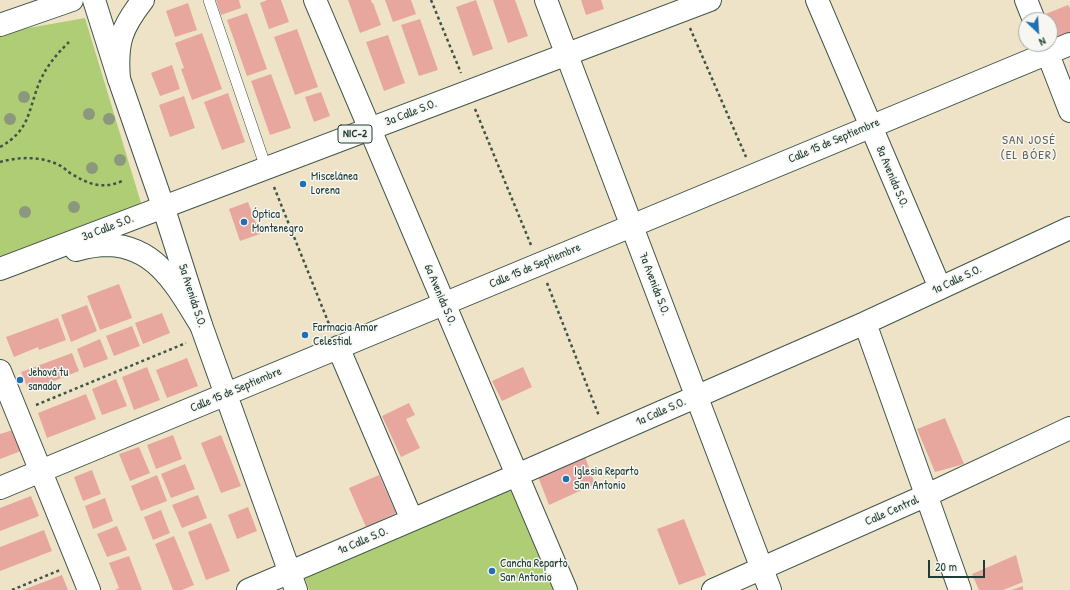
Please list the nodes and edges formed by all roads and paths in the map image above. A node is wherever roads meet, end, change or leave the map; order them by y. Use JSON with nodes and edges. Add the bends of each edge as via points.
{"nodes":[{"id":1,"x":72,"y":0,"type":"edge"},
{"id":2,"x":94,"y":0,"type":"edge"},
{"id":3,"x":143,"y":0,"type":"edge"},
{"id":4,"x":209,"y":0,"type":"edge"},
{"id":5,"x":315,"y":0,"type":"edge"},
{"id":6,"x":431,"y":0,"type":"edge"},
{"id":7,"x":546,"y":0,"type":"edge"},
{"id":8,"x":710,"y":0,"type":"edge"},
{"id":9,"x":817,"y":0,"type":"edge"},
{"id":10,"x":1026,"y":0,"type":"edge"},
{"id":11,"x":682,"y":10,"type":"junction"},
{"id":12,"x":1031,"y":12,"type":"edge"},
{"id":13,"x":0,"y":26,"type":"edge"},
{"id":14,"x":69,"y":42,"type":"dead end"},
{"id":15,"x":1070,"y":44,"type":"edge"},
{"id":16,"x":1058,"y":46,"type":"edge"},
{"id":17,"x":1037,"y":52,"type":"edge"},
{"id":18,"x":1048,"y":52,"type":"edge"},
{"id":19,"x":567,"y":55,"type":"junction"},
{"id":20,"x":119,"y":79,"type":"junction"},
{"id":21,"x":468,"y":92,"type":"junction"},
{"id":22,"x":1070,"y":111,"type":"edge"},
{"id":23,"x":871,"y":126,"type":"junction"},
{"id":24,"x":370,"y":129,"type":"junction"},
{"id":25,"x":0,"y":147,"type":"edge"},
{"id":26,"x":0,"y":162,"type":"edge"},
{"id":27,"x":266,"y":168,"type":"junction"},
{"id":28,"x":754,"y":175,"type":"junction"},
{"id":29,"x":122,"y":182,"type":"dead end"},
{"id":30,"x":163,"y":206,"type":"junction"},
{"id":31,"x":632,"y":226,"type":"junction"},
{"id":32,"x":1070,"y":228,"type":"edge"},
{"id":33,"x":0,"y":270,"type":"edge"},
{"id":34,"x":940,"y":288,"type":"junction"},
{"id":35,"x":444,"y":303,"type":"junction"},
{"id":36,"x":865,"y":322,"type":"junction"},
{"id":37,"x":203,"y":330,"type":"junction"},
{"id":38,"x":338,"y":347,"type":"junction"},
{"id":39,"x":0,"y":371,"type":"edge"},
{"id":40,"x":226,"y":394,"type":"junction"},
{"id":41,"x":696,"y":396,"type":"junction"},
{"id":42,"x":16,"y":413,"type":"junction"},
{"id":43,"x":1070,"y":428,"type":"edge"},
{"id":44,"x":40,"y":471,"type":"junction"},
{"id":45,"x":517,"y":475,"type":"junction"},
{"id":46,"x":0,"y":488,"type":"edge"},
{"id":47,"x":927,"y":496,"type":"junction"},
{"id":48,"x":412,"y":520,"type":"junction"},
{"id":49,"x":77,"y":563,"type":"junction"},
{"id":50,"x":762,"y":569,"type":"junction"},
{"id":51,"x":293,"y":581,"type":"edge"},
{"id":52,"x":12,"y":590,"type":"edge"},
{"id":53,"x":89,"y":590,"type":"edge"},
{"id":54,"x":248,"y":590,"type":"edge"},
{"id":55,"x":566,"y":590,"type":"edge"},
{"id":56,"x":713,"y":590,"type":"edge"},
{"id":57,"x":770,"y":590,"type":"edge"},
{"id":58,"x":960,"y":590,"type":"edge"}],
"edges":[{"from":1,"to":13,"type":"main road"},
{"from":2,"to":20,"type":"main road","name":"5a Avenida S.O."},
{"from":3,"to":20,"type":"main road","via":[[129,19],[121,38],[118,48]]},
{"from":4,"to":27,"type":"lane"},
{"from":5,"to":24,"type":"main road","name":"6a Avenida S.O."},
{"from":6,"to":21,"type":"path"},
{"from":7,"to":19,"type":"main road","name":"7a Avenida S.O."},
{"from":8,"to":11,"type":"main road","name":"3a Calle S.O.","number":"NIC-2"},
{"from":9,"to":23,"type":"main road","name":"8a Avenida S.O."},
{"from":10,"to":12,"type":"main road"},
{"from":11,"to":19,"type":"main road","name":"3a Calle S.O.","number":"NIC-2"},
{"from":11,"to":28,"type":"path"},
{"from":14,"to":25,"type":"path","via":[[53,58],[40,81],[22,129]]},
{"from":15,"to":16,"type":"main road","name":"Calle 15 de Septiembre"},
{"from":17,"to":23,"type":"main road","name":"Calle 15 de Septiembre"},
{"from":18,"to":22,"type":"main road"},
{"from":19,"to":21,"type":"main road","name":"3a Calle S.O.","number":"NIC-2"},
{"from":19,"to":31,"type":"main road","name":"7a Avenida S.O."},
{"from":20,"to":30,"type":"main road","name":"5a Avenida S.O."},
{"from":21,"to":24,"type":"main road","name":"3a Calle S.O.","number":"NIC-2"},
{"from":23,"to":28,"type":"main road","name":"Calle 15 de Septiembre"},
{"from":23,"to":34,"type":"main road","name":"8a Avenida S.O."},
{"from":24,"to":27,"type":"main road","name":"3a Calle S.O.","number":"NIC-2"},
{"from":24,"to":35,"type":"main road","name":"6a Avenida S.O."},
{"from":26,"to":29,"type":"path","via":[[10,159],[42,159],[58,164],[86,182],[98,186]]},
{"from":27,"to":30,"type":"main road","name":"3a Calle S.O.","number":"NIC-2"},
{"from":27,"to":38,"type":"path"},
{"from":28,"to":31,"type":"main road","name":"Calle 15 de Septiembre"},
{"from":30,"to":33,"type":"main road","name":"3a Calle S.O.","number":"NIC-2"},
{"from":30,"to":37,"type":"main road","name":"5a Avenida S.O."},
{"from":31,"to":35,"type":"main road","name":"Calle 15 de Septiembre"},
{"from":31,"to":41,"type":"main road","name":"7a Avenida S.O."},
{"from":32,"to":34,"type":"main road","name":"1a Calle S.O."},
{"from":33,"to":37,"type":"main road","via":[[33,266],[90,247],[103,245],[130,248],[146,255],[165,273]]},
{"from":34,"to":36,"type":"main road","name":"1a Calle S.O."},
{"from":35,"to":38,"type":"main road","name":"Calle 15 de Septiembre"},
{"from":35,"to":45,"type":"main road","name":"6a Avenida S.O."},
{"from":36,"to":41,"type":"main road","name":"1a Calle S.O."},
{"from":36,"to":47,"type":"main road"},
{"from":37,"to":40,"type":"main road","name":"5a Avenida S.O."},
{"from":37,"to":42,"type":"path"},
{"from":38,"to":40,"type":"main road","name":"Calle 15 de Septiembre"},
{"from":38,"to":48,"type":"main road"},
{"from":39,"to":42,"type":"main road"},
{"from":40,"to":44,"type":"main road","name":"Calle 15 de Septiembre"},
{"from":40,"to":51,"type":"main road","name":"5a Avenida S.O."},
{"from":41,"to":45,"type":"main road","name":"1a Calle S.O."},
{"from":41,"to":50,"type":"main road","name":"7a Avenida S.O."},
{"from":42,"to":44,"type":"main road"},
{"from":43,"to":47,"type":"main road","name":"Calle Central"},
{"from":44,"to":46,"type":"main road","name":"Calle 15 de Septiembre"},
{"from":44,"to":49,"type":"main road"},
{"from":45,"to":48,"type":"main road","name":"1a Calle S.O."},
{"from":45,"to":55,"type":"main road","name":"6a Avenida S.O."},
{"from":47,"to":50,"type":"main road","name":"Calle Central"},
{"from":47,"to":58,"type":"main road"},
{"from":48,"to":51,"type":"main road","name":"1a Calle S.O."},
{"from":49,"to":52,"type":"path"},
{"from":49,"to":53,"type":"main road"},
{"from":50,"to":56,"type":"main road","name":"Calle Central"},
{"from":50,"to":57,"type":"main road","name":"7a Avenida S.O."},
{"from":51,"to":54,"type":"main road","name":"1a Calle S.O."}]}
